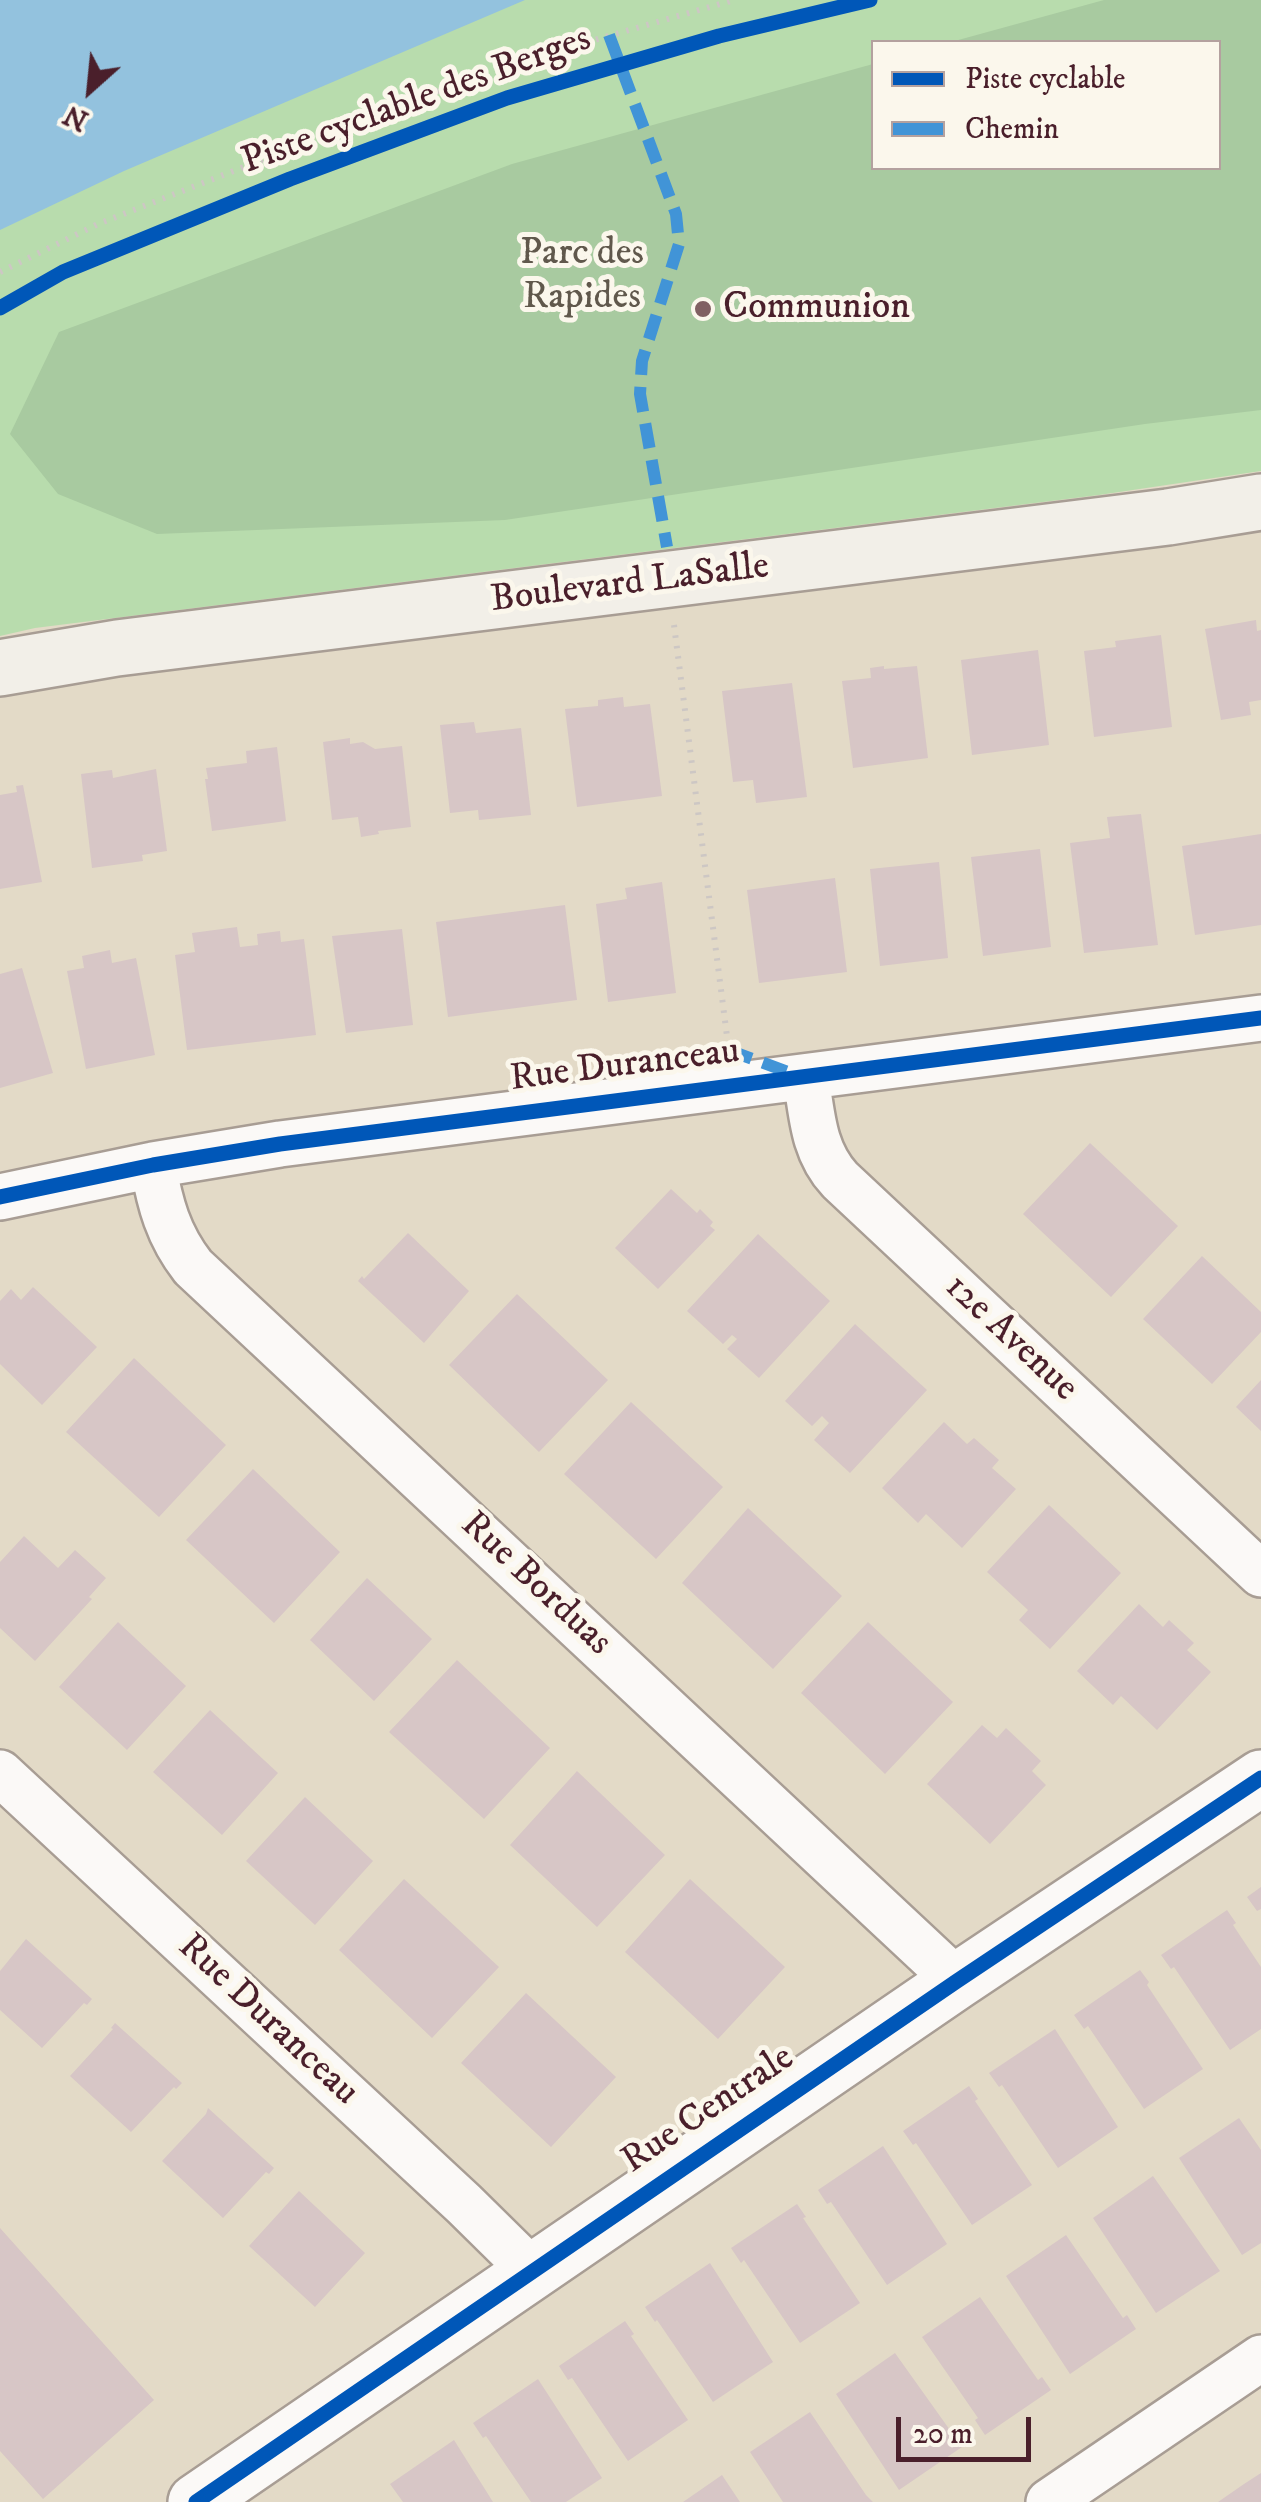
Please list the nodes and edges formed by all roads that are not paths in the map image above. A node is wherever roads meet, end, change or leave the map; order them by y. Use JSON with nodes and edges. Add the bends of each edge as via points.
{"nodes":[{"id":1,"x":1261,"y":502,"type":"edge"},
{"id":2,"x":0,"y":668,"type":"edge"},
{"id":3,"x":1261,"y":1018,"type":"edge"},
{"id":4,"x":806,"y":1078,"type":"junction"},
{"id":5,"x":153,"y":1165,"type":"junction"},
{"id":6,"x":0,"y":1197,"type":"edge"},
{"id":7,"x":1261,"y":1574,"type":"edge"},
{"id":8,"x":0,"y":1773,"type":"edge"},
{"id":9,"x":1261,"y":1778,"type":"edge"},
{"id":10,"x":957,"y":1981,"type":"junction"},
{"id":11,"x":532,"y":2271,"type":"junction"},
{"id":12,"x":1261,"y":2358,"type":"edge"},
{"id":13,"x":196,"y":2502,"type":"edge"},
{"id":14,"x":1049,"y":2502,"type":"edge"}],
"edges":[{"from":1,"to":2,"type":"main road","name":"Boulevard LaSalle"},
{"from":3,"to":4,"type":"street","name":"Rue Duranceau"},
{"from":4,"to":5,"type":"street","name":"Rue Duranceau"},
{"from":4,"to":7,"type":"street","name":"12e Avenue","via":[[828,1168]]},
{"from":5,"to":6,"type":"street","name":"Rue Duranceau"},
{"from":5,"to":10,"type":"street","name":"Rue Borduas","via":[[167,1225],[193,1267]]},
{"from":8,"to":11,"type":"street","name":"Rue Duranceau"},
{"from":9,"to":10,"type":"street","name":"Rue Centrale"},
{"from":10,"to":11,"type":"street","name":"Rue Centrale"},
{"from":11,"to":13,"type":"street","name":"Rue Centrale"},
{"from":12,"to":14,"type":"street"}]}
